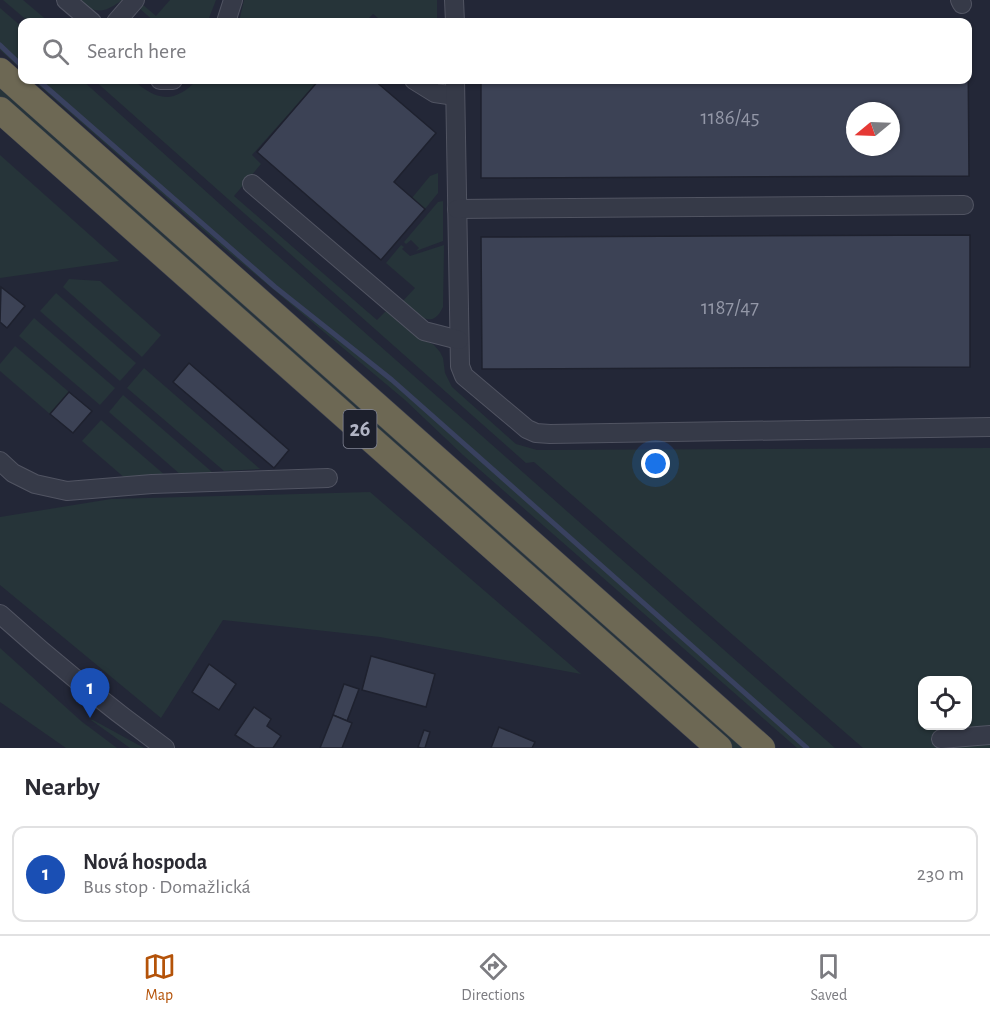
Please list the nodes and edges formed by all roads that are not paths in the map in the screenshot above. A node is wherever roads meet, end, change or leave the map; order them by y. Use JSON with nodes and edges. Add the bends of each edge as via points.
{"nodes":[{"id":1,"x":66,"y":0,"type":"edge"},
{"id":2,"x":135,"y":0,"type":"edge"},
{"id":3,"x":233,"y":0,"type":"edge"},
{"id":4,"x":454,"y":0,"type":"edge"},
{"id":5,"x":87,"y":18,"type":"edge"},
{"id":6,"x":119,"y":18,"type":"edge"},
{"id":7,"x":227,"y":18,"type":"edge"},
{"id":8,"x":455,"y":18,"type":"edge"},
{"id":9,"x":0,"y":71,"type":"edge"},
{"id":10,"x":420,"y":84,"type":"edge"},
{"id":11,"x":455,"y":88,"type":"edge"},
{"id":12,"x":0,"y":110,"type":"edge"},
{"id":13,"x":252,"y":184,"type":"dead end"},
{"id":14,"x":964,"y":205,"type":"dead end"},
{"id":15,"x":457,"y":209,"type":"junction"},
{"id":16,"x":459,"y":340,"type":"junction"},
{"id":17,"x":990,"y":427,"type":"edge"},
{"id":18,"x":0,"y":461,"type":"edge"},
{"id":19,"x":328,"y":478,"type":"dead end"},
{"id":20,"x":0,"y":614,"type":"edge"},
{"id":21,"x":990,"y":735,"type":"edge"},
{"id":22,"x":941,"y":739,"type":"dead end"},
{"id":23,"x":165,"y":748,"type":"edge"},
{"id":24,"x":719,"y":748,"type":"edge"},
{"id":25,"x":762,"y":748,"type":"edge"}],
"edges":[{"from":1,"to":5,"type":"street"},
{"from":2,"to":6,"type":"street"},
{"from":3,"to":7,"type":"street"},
{"from":4,"to":8,"type":"street"},
{"from":9,"to":25,"type":"highway","number":"26"},
{"from":10,"to":11,"type":"street","via":[[435,93]]},
{"from":11,"to":15,"type":"street"},
{"from":12,"to":24,"type":"highway","number":"26"},
{"from":13,"to":16,"type":"street","via":[[424,331]]},
{"from":14,"to":15,"type":"street"},
{"from":15,"to":16,"type":"street"},
{"from":16,"to":17,"type":"street","via":[[464,376],[536,433]]},
{"from":18,"to":19,"type":"street","via":[[35,484],[67,491]]},
{"from":20,"to":23,"type":"street","via":[[53,662]]},
{"from":21,"to":22,"type":"street"}]}
